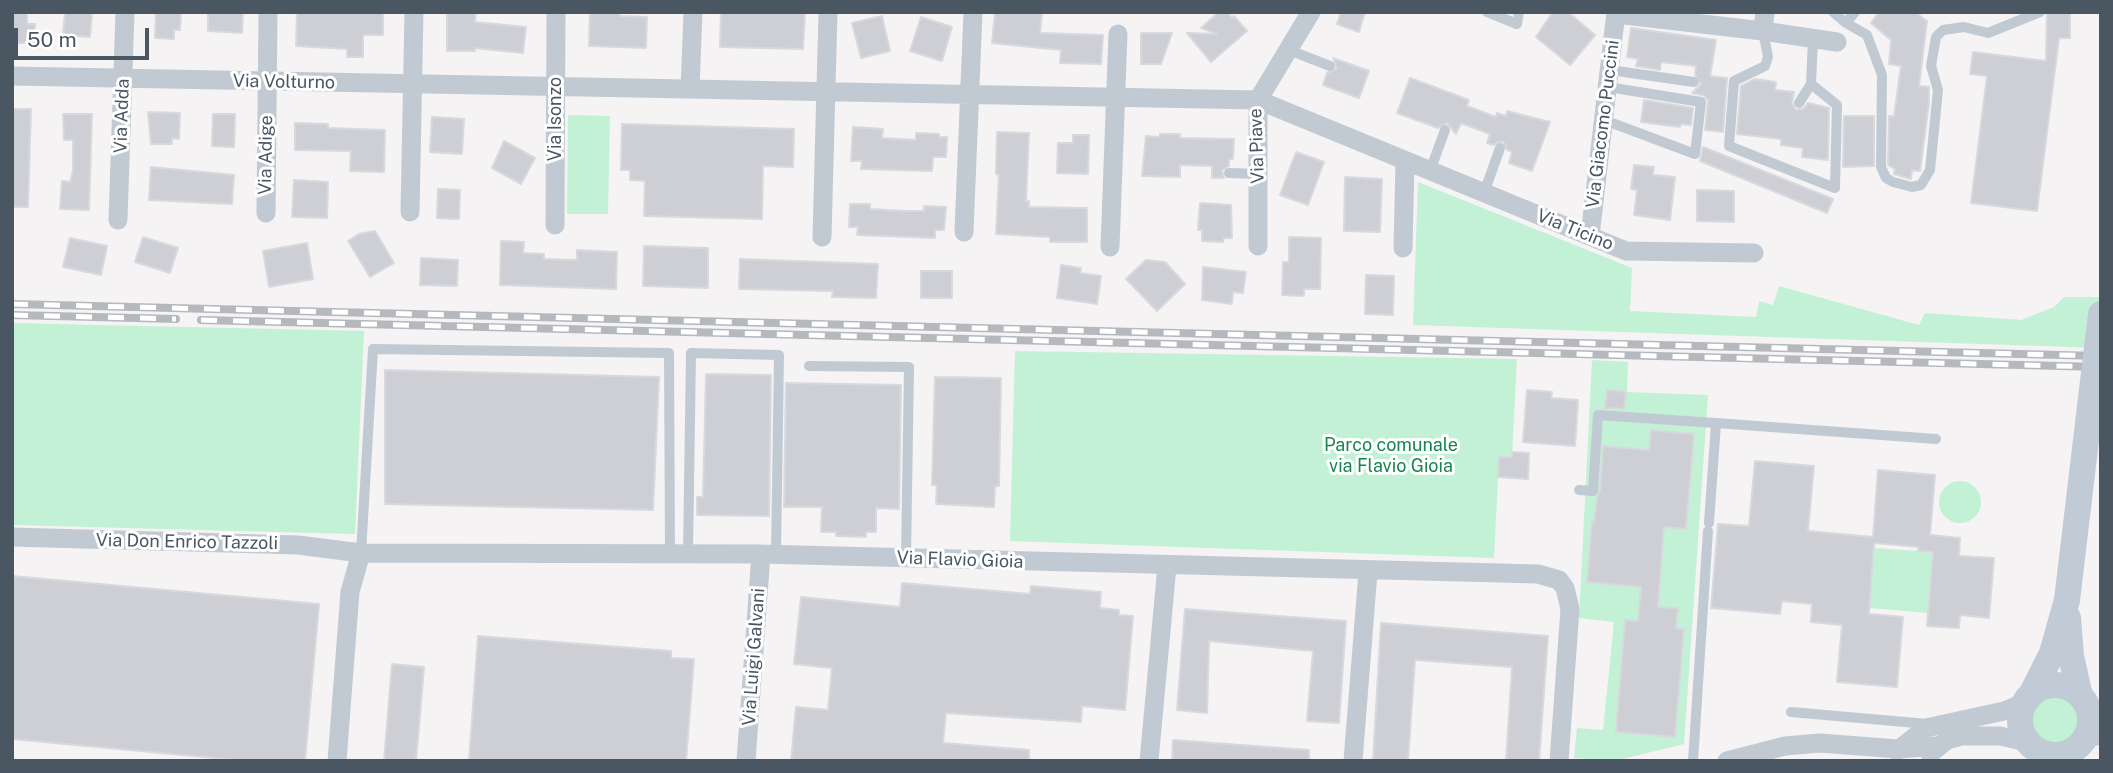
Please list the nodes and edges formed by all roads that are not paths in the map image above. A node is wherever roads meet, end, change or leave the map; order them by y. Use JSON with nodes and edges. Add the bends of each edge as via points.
{"nodes":[{"id":1,"x":125,"y":12,"type":"edge"},
{"id":2,"x":268,"y":12,"type":"edge"},
{"id":3,"x":414,"y":12,"type":"edge"},
{"id":4,"x":556,"y":12,"type":"edge"},
{"id":5,"x":693,"y":12,"type":"edge"},
{"id":6,"x":828,"y":12,"type":"edge"},
{"id":7,"x":974,"y":12,"type":"edge"},
{"id":8,"x":1311,"y":12,"type":"edge"},
{"id":9,"x":1487,"y":12,"type":"edge"},
{"id":10,"x":1519,"y":12,"type":"edge"},
{"id":11,"x":1833,"y":12,"type":"edge"},
{"id":12,"x":1854,"y":12,"type":"edge"},
{"id":13,"x":2040,"y":12,"type":"edge"},
{"id":14,"x":1616,"y":13,"type":"edge"},
{"id":15,"x":1764,"y":22,"type":"edge"},
{"id":16,"x":1846,"y":23,"type":"junction"},
{"id":17,"x":1118,"y":34,"type":"dead end"},
{"id":18,"x":1813,"y":39,"type":"junction"},
{"id":19,"x":1837,"y":42,"type":"dead end"},
{"id":20,"x":1289,"y":50,"type":"junction"},
{"id":21,"x":1329,"y":66,"type":"dead end"},
{"id":22,"x":12,"y":76,"type":"edge"},
{"id":23,"x":123,"y":78,"type":"junction"},
{"id":24,"x":1609,"y":79,"type":"junction"},
{"id":25,"x":267,"y":81,"type":"junction"},
{"id":26,"x":1694,"y":82,"type":"dead end"},
{"id":27,"x":412,"y":84,"type":"junction"},
{"id":28,"x":1811,"y":84,"type":"junction"},
{"id":29,"x":555,"y":87,"type":"junction"},
{"id":30,"x":690,"y":89,"type":"junction"},
{"id":31,"x":826,"y":92,"type":"junction"},
{"id":32,"x":969,"y":95,"type":"junction"},
{"id":33,"x":1117,"y":97,"type":"junction"},
{"id":34,"x":1258,"y":100,"type":"junction"},
{"id":35,"x":1799,"y":103,"type":"dead end"},
{"id":36,"x":1604,"y":120,"type":"junction"},
{"id":37,"x":1445,"y":130,"type":"dead end"},
{"id":38,"x":1500,"y":148,"type":"dead end"},
{"id":39,"x":1405,"y":162,"type":"junction"},
{"id":40,"x":1430,"y":171,"type":"junction"},
{"id":41,"x":1229,"y":173,"type":"dead end"},
{"id":42,"x":1259,"y":174,"type":"junction"},
{"id":43,"x":1484,"y":193,"type":"junction"},
{"id":44,"x":410,"y":212,"type":"dead end"},
{"id":45,"x":265,"y":214,"type":"dead end"},
{"id":46,"x":118,"y":220,"type":"dead end"},
{"id":47,"x":555,"y":225,"type":"dead end"},
{"id":48,"x":964,"y":232,"type":"dead end"},
{"id":49,"x":1590,"y":236,"type":"junction"},
{"id":50,"x":822,"y":237,"type":"dead end"},
{"id":51,"x":1258,"y":246,"type":"dead end"},
{"id":52,"x":1110,"y":247,"type":"dead end"},
{"id":53,"x":1403,"y":248,"type":"dead end"},
{"id":54,"x":1754,"y":253,"type":"dead end"},
{"id":55,"x":2101,"y":314,"type":"edge"},
{"id":56,"x":809,"y":366,"type":"dead end"},
{"id":57,"x":1716,"y":423,"type":"junction"},
{"id":58,"x":1936,"y":439,"type":"dead end"},
{"id":59,"x":1578,"y":489,"type":"dead end"},
{"id":60,"x":12,"y":537,"type":"edge"},
{"id":61,"x":361,"y":553,"type":"junction"},
{"id":62,"x":679,"y":553,"type":"junction"},
{"id":63,"x":769,"y":554,"type":"junction"},
{"id":64,"x":906,"y":558,"type":"junction"},
{"id":65,"x":1167,"y":566,"type":"junction"},
{"id":66,"x":1368,"y":572,"type":"junction"},
{"id":67,"x":2067,"y":600,"type":"junction"},
{"id":68,"x":2027,"y":699,"type":"junction"},
{"id":69,"x":2089,"y":704,"type":"edge"},
{"id":70,"x":1791,"y":712,"type":"dead end"},
{"id":71,"x":1936,"y":725,"type":"junction"},
{"id":72,"x":1868,"y":744,"type":"junction"},
{"id":73,"x":2082,"y":746,"type":"edge"},
{"id":74,"x":2031,"y":749,"type":"edge"},
{"id":75,"x":1931,"y":753,"type":"edge"},
{"id":76,"x":1896,"y":755,"type":"edge"},
{"id":77,"x":1559,"y":760,"type":"edge"},
{"id":78,"x":337,"y":761,"type":"edge"},
{"id":79,"x":746,"y":761,"type":"edge"},
{"id":80,"x":1149,"y":761,"type":"edge"},
{"id":81,"x":1353,"y":761,"type":"edge"},
{"id":82,"x":1693,"y":761,"type":"edge"},
{"id":83,"x":1727,"y":761,"type":"edge"},
{"id":84,"x":1882,"y":761,"type":"edge"}],
"edges":[{"from":1,"to":23,"type":"street","name":"Via Adda"},
{"from":2,"to":25,"type":"street","name":"Via Adige"},
{"from":3,"to":27,"type":"street"},
{"from":4,"to":29,"type":"street","name":"Via Isonzo"},
{"from":5,"to":30,"type":"street"},
{"from":6,"to":31,"type":"street"},
{"from":7,"to":32,"type":"street"},
{"from":8,"to":20,"type":"street"},
{"from":9,"to":10,"type":"lane","via":[[1517,23]]},
{"from":11,"to":16,"type":"lane"},
{"from":12,"to":16,"type":"lane"},
{"from":13,"to":16,"type":"lane","via":[[1988,33],[1964,27],[1943,30],[1936,37],[1931,66],[1938,90],[1930,170],[1921,185],[1912,187],[1892,182],[1881,167],[1882,75],[1867,35]]},
{"from":14,"to":15,"type":"street"},
{"from":14,"to":24,"type":"street","name":"Via Giacomo Puccini"},
{"from":15,"to":18,"type":"street"},
{"from":15,"to":28,"type":"lane","via":[[1768,57],[1765,66],[1734,81],[1729,146],[1835,188],[1837,106]]},
{"from":17,"to":33,"type":"street"},
{"from":18,"to":19,"type":"street"},
{"from":18,"to":28,"type":"lane"},
{"from":20,"to":21,"type":"lane"},
{"from":20,"to":34,"type":"street"},
{"from":22,"to":23,"type":"street","name":"Via Volturno"},
{"from":23,"to":25,"type":"street","name":"Via Volturno"},
{"from":23,"to":46,"type":"street","name":"Via Adda"},
{"from":24,"to":26,"type":"lane"},
{"from":24,"to":36,"type":"street","name":"Via Giacomo Puccini"},
{"from":24,"to":36,"type":"lane","via":[[1701,102],[1695,153]]},
{"from":25,"to":27,"type":"street","name":"Via Volturno"},
{"from":25,"to":45,"type":"street","name":"Via Adige"},
{"from":27,"to":29,"type":"street","name":"Via Volturno"},
{"from":27,"to":44,"type":"street"},
{"from":28,"to":35,"type":"lane"},
{"from":29,"to":30,"type":"street","name":"Via Volturno"},
{"from":29,"to":47,"type":"street","name":"Via Isonzo"},
{"from":30,"to":31,"type":"street","name":"Via Piave"},
{"from":31,"to":32,"type":"street","name":"Via Piave"},
{"from":31,"to":50,"type":"street"},
{"from":32,"to":33,"type":"street","name":"Via Piave"},
{"from":32,"to":48,"type":"street"},
{"from":33,"to":34,"type":"street","name":"Via Piave"},
{"from":33,"to":52,"type":"street"},
{"from":34,"to":39,"type":"street","name":"Via Ticino"},
{"from":34,"to":42,"type":"street","name":"Via Piave"},
{"from":36,"to":49,"type":"street","name":"Via Giacomo Puccini"},
{"from":37,"to":40,"type":"lane"},
{"from":38,"to":43,"type":"lane"},
{"from":39,"to":40,"type":"street","name":"Via Ticino"},
{"from":39,"to":53,"type":"street"},
{"from":40,"to":43,"type":"street","name":"Via Ticino"},
{"from":41,"to":42,"type":"lane"},
{"from":42,"to":51,"type":"street","name":"Via Piave"},
{"from":43,"to":49,"type":"street","name":"Via Ticino"},
{"from":49,"to":54,"type":"street","name":"Via Ticino","via":[[1626,251]]},
{"from":55,"to":67,"type":"main road","bridge":true},
{"from":56,"to":64,"type":"lane","via":[[909,367]]},
{"from":57,"to":58,"type":"lane"},
{"from":57,"to":59,"type":"lane","via":[[1598,415],[1593,491]]},
{"from":57,"to":82,"type":"lane"},
{"from":60,"to":61,"type":"street","name":"Via Don Enrico Tazzoli","via":[[298,545]]},
{"from":61,"to":62,"type":"street","name":"Via Flavio Gioia"},
{"from":61,"to":62,"type":"lane","via":[[373,349],[669,353]]},
{"from":61,"to":78,"type":"street","via":[[350,592]]},
{"from":62,"to":63,"type":"street","name":"Via Flavio Gioia"},
{"from":62,"to":63,"type":"lane","via":[[691,353],[779,355]]},
{"from":63,"to":64,"type":"street","name":"Via Flavio Gioia"},
{"from":63,"to":79,"type":"street","name":"Via Luigi Galvani"},
{"from":64,"to":65,"type":"street","name":"Via Flavio Gioia"},
{"from":65,"to":66,"type":"street","name":"Via Flavio Gioia"},
{"from":65,"to":80,"type":"street"},
{"from":66,"to":77,"type":"street","name":"Via Flavio Gioia","via":[[1538,574],[1559,580],[1570,610]]},
{"from":66,"to":81,"type":"street"},
{"from":67,"to":68,"type":"main road","via":[[2052,653]]},
{"from":67,"to":69,"type":"main road","via":[[2071,656]]},
{"from":68,"to":69,"type":"main road","via":[[2050,685],[2072,689]]},
{"from":68,"to":71,"type":"street","via":[[1995,713]]},
{"from":68,"to":74,"type":"main road","via":[[2020,725]]},
{"from":69,"to":73,"type":"main road"},
{"from":70,"to":71,"type":"lane"},
{"from":71,"to":76,"type":"street","via":[[1926,728]]},
{"from":72,"to":76,"type":"street"},
{"from":72,"to":83,"type":"street","via":[[1785,746]]},
{"from":72,"to":84,"type":"street"},
{"from":73,"to":74,"type":"main road","via":[[2060,755]]},
{"from":74,"to":75,"type":"street","via":[[1978,735],[1954,738]]},
{"from":75,"to":76,"type":"street"}]}
